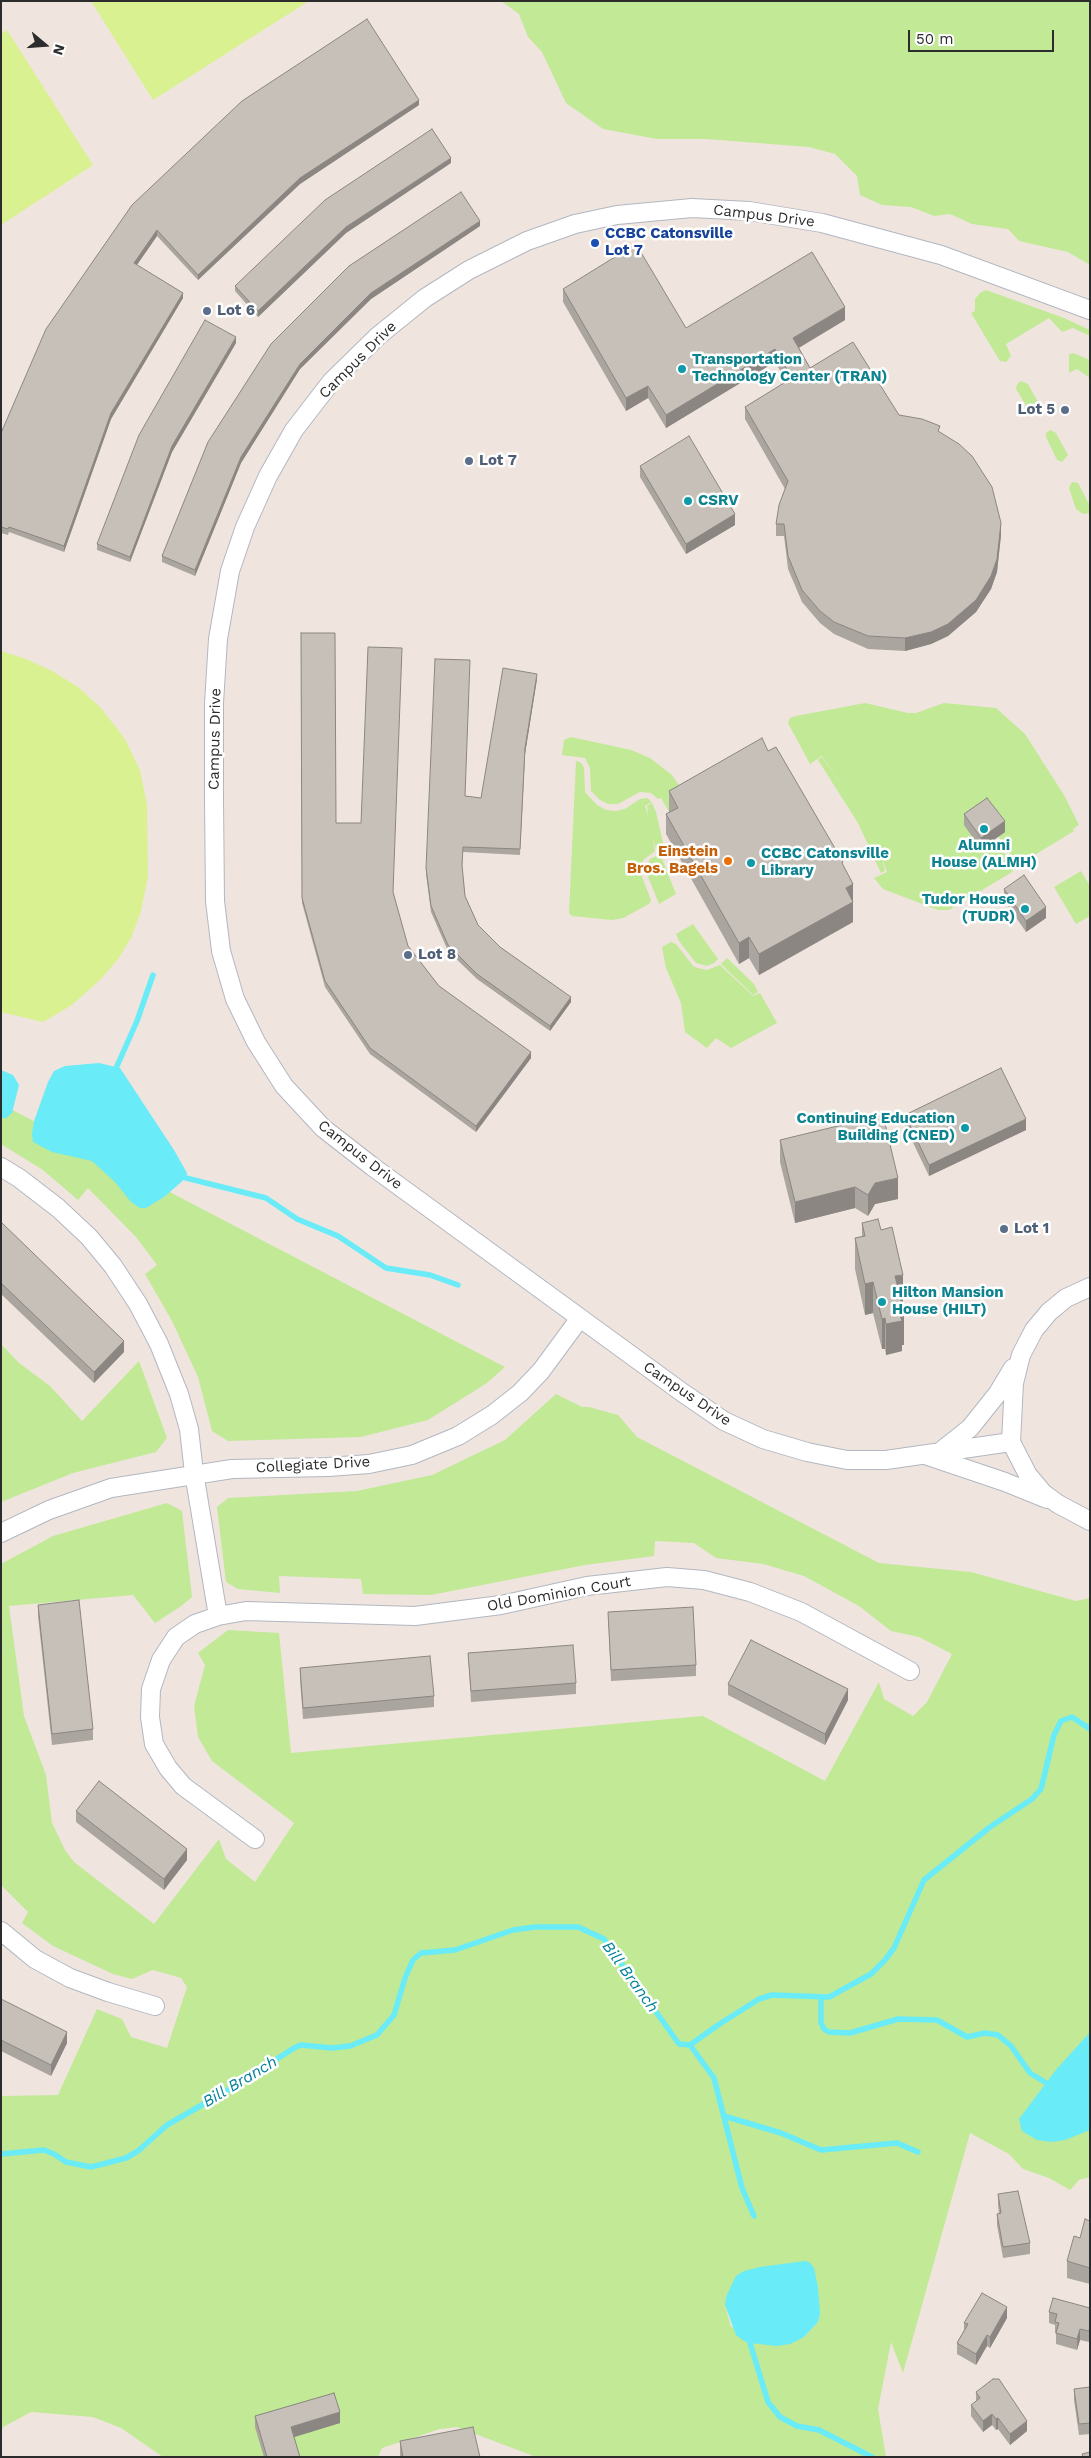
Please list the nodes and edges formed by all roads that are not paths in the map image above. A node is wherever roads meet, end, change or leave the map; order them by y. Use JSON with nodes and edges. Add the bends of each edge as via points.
{"nodes":[{"id":1,"x":1090,"y":310,"type":"edge"},
{"id":2,"x":1,"y":1167,"type":"edge"},
{"id":3,"x":1090,"y":1287,"type":"edge"},
{"id":4,"x":580,"y":1318,"type":"junction"},
{"id":5,"x":1021,"y":1355,"type":"junction"},
{"id":6,"x":1011,"y":1442,"type":"junction"},
{"id":7,"x":932,"y":1454,"type":"junction"},
{"id":8,"x":194,"y":1473,"type":"junction"},
{"id":9,"x":1058,"y":1504,"type":"junction"},
{"id":10,"x":1090,"y":1521,"type":"edge"},
{"id":11,"x":1,"y":1532,"type":"edge"},
{"id":12,"x":218,"y":1616,"type":"junction"},
{"id":13,"x":910,"y":1670,"type":"dead end"},
{"id":14,"x":255,"y":1839,"type":"dead end"},
{"id":15,"x":1,"y":1931,"type":"edge"},
{"id":16,"x":155,"y":2006,"type":"dead end"}],
"edges":[{"from":1,"to":4,"type":"street","name":"Campus Drive","via":[[941,255],[801,218],[692,208],[603,218],[575,224],[510,248],[425,298],[378,336],[331,382],[294,430],[268,476],[230,571],[218,639],[214,712],[215,901],[221,951],[235,999],[256,1042],[284,1086],[323,1128]]},
{"from":2,"to":8,"type":"street","via":[[58,1208],[89,1237],[138,1304],[159,1344],[179,1394],[189,1429]]},
{"from":3,"to":5,"type":"street","via":[[1066,1298],[1049,1312],[1034,1330]]},
{"from":4,"to":7,"type":"street","name":"Campus Drive","via":[[724,1421],[763,1439],[847,1460],[886,1460]]},
{"from":4,"to":8,"type":"street","name":"Collegiate Drive","via":[[541,1371],[520,1393],[458,1436],[412,1455],[369,1464]]},
{"from":5,"to":6,"type":"street","via":[[1014,1383]]},
{"from":5,"to":7,"type":"street","via":[[998,1393],[975,1422],[956,1441]]},
{"from":6,"to":7,"type":"street","name":"Campus Drive"},
{"from":6,"to":9,"type":"street","via":[[1028,1475],[1043,1493]]},
{"from":7,"to":9,"type":"street"},
{"from":8,"to":11,"type":"street","name":"Collegiate Drive","via":[[111,1488],[49,1510]]},
{"from":8,"to":12,"type":"street"},
{"from":9,"to":10,"type":"street"},
{"from":12,"to":13,"type":"street","name":"Old Dominion Court","via":[[246,1611],[424,1615],[501,1605],[587,1586],[667,1577],[704,1580],[750,1592],[802,1612]]},
{"from":12,"to":14,"type":"street","name":"Old Dominion Court","via":[[195,1624],[176,1637],[161,1660],[151,1690],[154,1744],[183,1786]]},
{"from":15,"to":16,"type":"street","via":[[36,1958],[70,1978]]}]}
